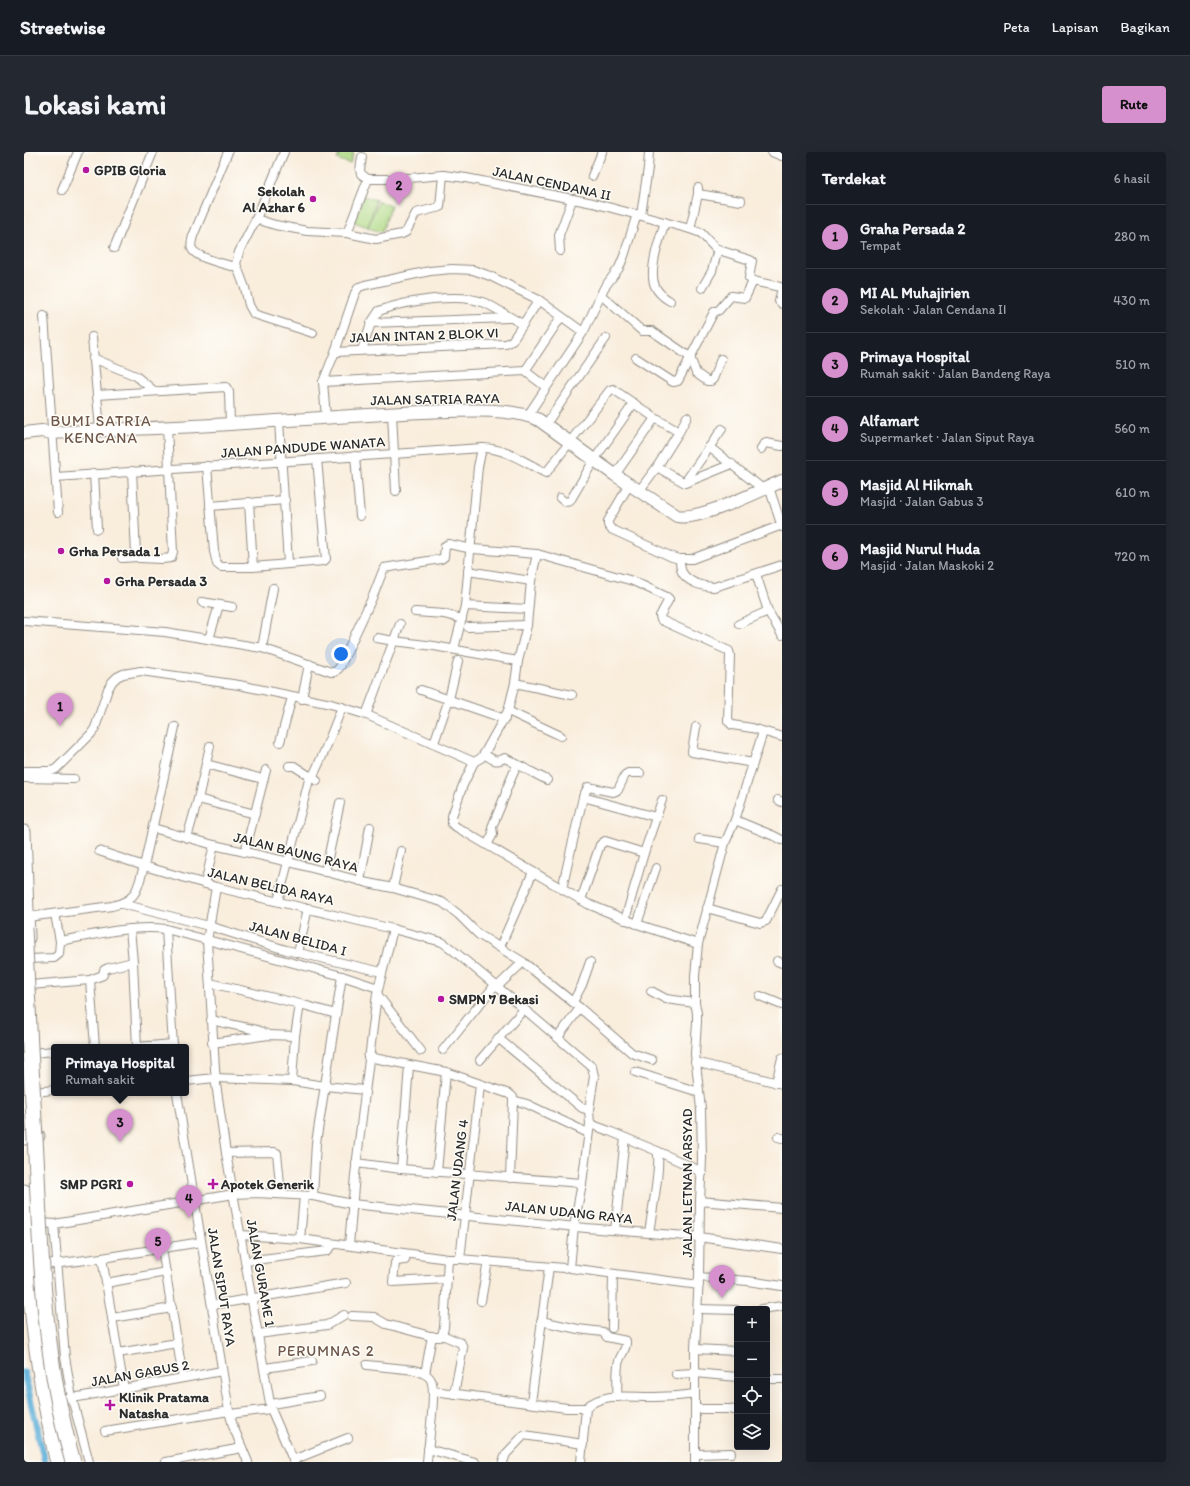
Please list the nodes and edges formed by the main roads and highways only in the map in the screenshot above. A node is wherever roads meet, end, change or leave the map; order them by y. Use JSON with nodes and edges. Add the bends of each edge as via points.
{"nodes":[{"id":1,"x":24,"y":832,"type":"edge"},
{"id":2,"x":26,"y":922,"type":"edge"},
{"id":3,"x":24,"y":1138,"type":"edge"},
{"id":4,"x":38,"y":1138,"type":"junction"},
{"id":5,"x":24,"y":1142,"type":"edge"},
{"id":6,"x":24,"y":1192,"type":"edge"},
{"id":7,"x":58,"y":1462,"type":"edge"},
{"id":8,"x":73,"y":1462,"type":"edge"},
{"id":9,"x":76,"y":1462,"type":"edge"}],
"edges":[{"from":1,"to":2,"type":"main road"},
{"from":2,"to":4,"type":"main road"},
{"from":2,"to":8,"type":"highway","bridge":true,"via":[[38,1207],[46,1324],[55,1383]]},
{"from":3,"to":4,"type":"main road"},
{"from":4,"to":5,"type":"main road"},
{"from":4,"to":9,"type":"main road","via":[[51,1264],[53,1346],[67,1399]]},
{"from":6,"to":7,"type":"highway","via":[[35,1339]]}]}
